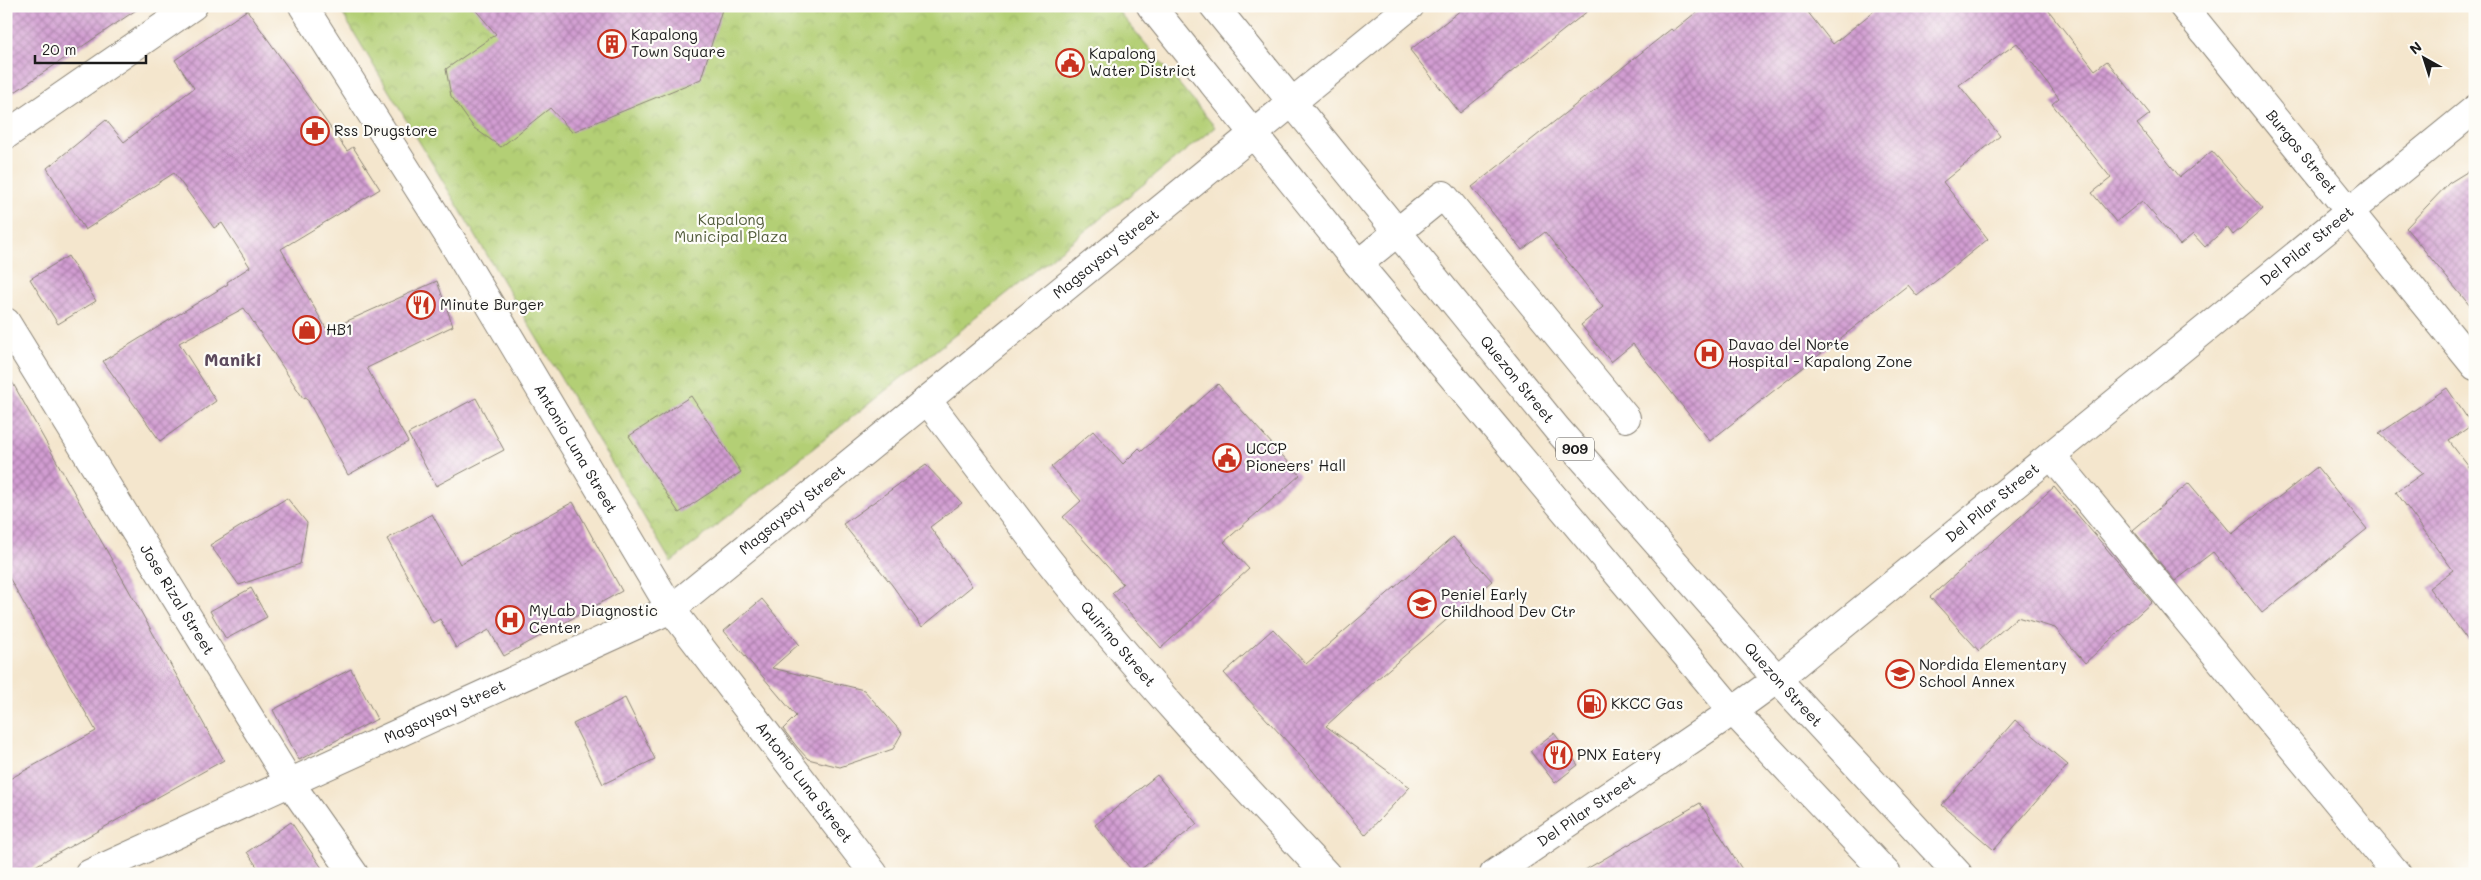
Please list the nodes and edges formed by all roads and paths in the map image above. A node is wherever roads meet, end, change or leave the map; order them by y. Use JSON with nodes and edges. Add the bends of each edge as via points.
{"nodes":[{"id":1,"x":194,"y":6,"type":"edge"},
{"id":2,"x":303,"y":6,"type":"edge"},
{"id":3,"x":1151,"y":6,"type":"edge"},
{"id":4,"x":1214,"y":6,"type":"edge"},
{"id":5,"x":1410,"y":6,"type":"edge"},
{"id":6,"x":2183,"y":6,"type":"edge"},
{"id":7,"x":1292,"y":103,"type":"junction"},
{"id":8,"x":2475,"y":109,"type":"edge"},
{"id":9,"x":1254,"y":134,"type":"junction"},
{"id":10,"x":6,"y":135,"type":"edge"},
{"id":11,"x":2349,"y":212,"type":"junction"},
{"id":12,"x":1397,"y":232,"type":"junction"},
{"id":13,"x":1358,"y":264,"type":"junction"},
{"id":14,"x":6,"y":322,"type":"edge"},
{"id":15,"x":2475,"y":366,"type":"edge"},
{"id":16,"x":927,"y":400,"type":"junction"},
{"id":17,"x":1626,"y":418,"type":"dead end"},
{"id":18,"x":2051,"y":455,"type":"junction"},
{"id":19,"x":671,"y":609,"type":"junction"},
{"id":20,"x":1777,"y":679,"type":"junction"},
{"id":21,"x":1733,"y":712,"type":"junction"},
{"id":22,"x":290,"y":783,"type":"junction"},
{"id":23,"x":89,"y":874,"type":"edge"},
{"id":24,"x":354,"y":874,"type":"edge"},
{"id":25,"x":874,"y":874,"type":"edge"},
{"id":26,"x":1326,"y":874,"type":"edge"},
{"id":27,"x":1494,"y":874,"type":"edge"},
{"id":28,"x":1887,"y":874,"type":"edge"},
{"id":29,"x":1958,"y":874,"type":"edge"},
{"id":30,"x":2397,"y":874,"type":"edge"}],
"edges":[{"from":1,"to":10,"type":"main road"},
{"from":2,"to":19,"type":"main road","name":"Antonio Luna Street","via":[[452,241]]},
{"from":3,"to":9,"type":"main road"},
{"from":4,"to":7,"type":"main road","name":"Quezon Street","number":"909"},
{"from":5,"to":7,"type":"main road","name":"Magsaysay Street"},
{"from":6,"to":11,"type":"main road","name":"Burgos Street"},
{"from":7,"to":9,"type":"main road","name":"Magsaysay Street"},
{"from":7,"to":12,"type":"main road","name":"Quezon Street","number":"909"},
{"from":8,"to":11,"type":"main road","name":"Del Pilar Street"},
{"from":9,"to":13,"type":"main road"},
{"from":9,"to":16,"type":"main road","name":"Magsaysay Street"},
{"from":11,"to":15,"type":"main road","name":"Burgos Street"},
{"from":11,"to":18,"type":"main road","name":"Del Pilar Street"},
{"from":12,"to":13,"type":"main road"},
{"from":12,"to":17,"type":"main road","via":[[1443,194]]},
{"from":12,"to":20,"type":"main road","name":"Quezon Street","number":"909","via":[[1556,429]]},
{"from":13,"to":21,"type":"main road"},
{"from":14,"to":22,"type":"main road","name":"Jose Rizal Street"},
{"from":16,"to":19,"type":"main road","name":"Magsaysay Street"},
{"from":16,"to":26,"type":"main road","name":"Quirino Street","via":[[1047,558],[1161,695]]},
{"from":18,"to":20,"type":"main road","name":"Del Pilar Street"},
{"from":18,"to":30,"type":"main road"},
{"from":19,"to":22,"type":"main road","name":"Magsaysay Street"},
{"from":19,"to":25,"type":"main road","name":"Antonio Luna Street"},
{"from":20,"to":21,"type":"main road","name":"Del Pilar Street"},
{"from":20,"to":29,"type":"main road","name":"Quezon Street","number":"909"},
{"from":21,"to":27,"type":"main road","name":"Del Pilar Street"},
{"from":21,"to":28,"type":"main road"},
{"from":22,"to":23,"type":"main road","name":"Magsaysay Street"},
{"from":22,"to":24,"type":"main road","name":"Jose Rizal Street"}]}
